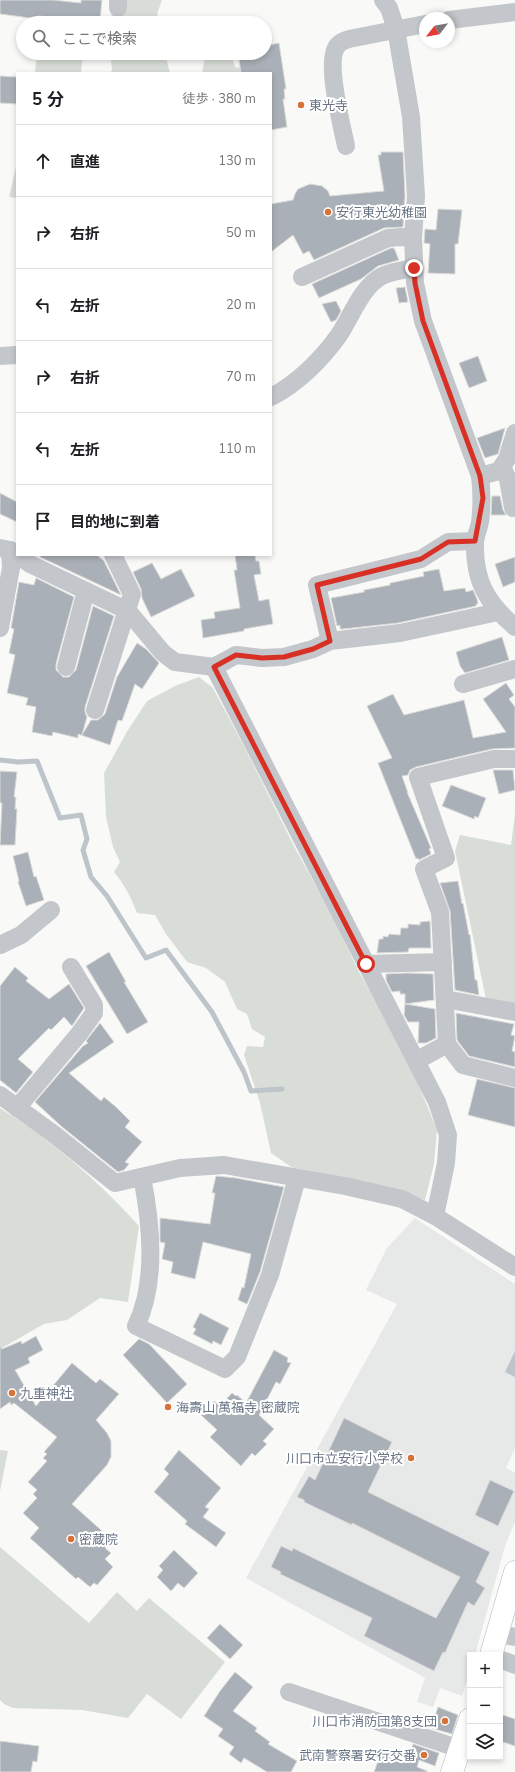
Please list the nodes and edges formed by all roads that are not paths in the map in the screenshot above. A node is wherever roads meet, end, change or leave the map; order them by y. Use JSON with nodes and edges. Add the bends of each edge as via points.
{"nodes":[{"id":1,"x":383,"y":0,"type":"edge"},
{"id":2,"x":515,"y":12,"type":"edge"},
{"id":3,"x":455,"y":19,"type":"edge"},
{"id":4,"x":419,"y":25,"type":"edge"},
{"id":5,"x":396,"y":30,"type":"junction"},
{"id":6,"x":346,"y":146,"type":"dead end"},
{"id":7,"x":414,"y":238,"type":"junction"},
{"id":8,"x":414,"y":268,"type":"junction"},
{"id":9,"x":302,"y":277,"type":"dead end"},
{"id":10,"x":16,"y":355,"type":"edge"},
{"id":11,"x":0,"y":356,"type":"edge"},
{"id":12,"x":272,"y":396,"type":"edge"},
{"id":13,"x":515,"y":433,"type":"edge"},
{"id":14,"x":502,"y":467,"type":"junction"},
{"id":15,"x":480,"y":476,"type":"junction"},
{"id":16,"x":513,"y":508,"type":"dead end"},
{"id":17,"x":475,"y":541,"type":"junction"},
{"id":18,"x":5,"y":549,"type":"edge"},
{"id":19,"x":16,"y":556,"type":"edge"},
{"id":20,"x":17,"y":556,"type":"edge"},
{"id":21,"x":113,"y":556,"type":"edge"},
{"id":22,"x":86,"y":591,"type":"junction"},
{"id":23,"x":128,"y":611,"type":"junction"},
{"id":24,"x":498,"y":612,"type":"junction"},
{"id":25,"x":515,"y":627,"type":"edge"},
{"id":26,"x":0,"y":628,"type":"edge"},
{"id":27,"x":330,"y":641,"type":"junction"},
{"id":28,"x":66,"y":667,"type":"dead end"},
{"id":29,"x":214,"y":667,"type":"junction"},
{"id":30,"x":515,"y":669,"type":"edge"},
{"id":31,"x":463,"y":684,"type":"dead end"},
{"id":32,"x":94,"y":710,"type":"dead end"},
{"id":33,"x":515,"y":759,"type":"edge"},
{"id":34,"x":51,"y":910,"type":"dead end"},
{"id":35,"x":0,"y":945,"type":"edge"},
{"id":36,"x":443,"y":962,"type":"junction"},
{"id":37,"x":366,"y":964,"type":"junction"},
{"id":38,"x":71,"y":966,"type":"dead end"},
{"id":39,"x":445,"y":999,"type":"junction"},
{"id":40,"x":515,"y":1012,"type":"edge"},
{"id":41,"x":447,"y":1044,"type":"junction"},
{"id":42,"x":416,"y":1061,"type":"junction"},
{"id":43,"x":515,"y":1078,"type":"edge"},
{"id":44,"x":0,"y":1096,"type":"edge"},
{"id":45,"x":17,"y":1108,"type":"junction"},
{"id":46,"x":142,"y":1177,"type":"junction"},
{"id":47,"x":297,"y":1178,"type":"junction"},
{"id":48,"x":435,"y":1216,"type":"junction"},
{"id":49,"x":515,"y":1267,"type":"edge"},
{"id":50,"x":515,"y":1572,"type":"edge"},
{"id":51,"x":506,"y":1636,"type":"edge"},
{"id":52,"x":493,"y":1652,"type":"edge"},
{"id":53,"x":503,"y":1660,"type":"edge"},
{"id":54,"x":515,"y":1665,"type":"edge"},
{"id":55,"x":289,"y":1692,"type":"dead end"},
{"id":56,"x":468,"y":1724,"type":"edge"},
{"id":57,"x":460,"y":1749,"type":"junction"},
{"id":58,"x":452,"y":1772,"type":"edge"}],
"edges":[{"from":1,"to":5,"type":"street","via":[[389,8]]},
{"from":2,"to":3,"type":"street"},
{"from":4,"to":5,"type":"street"},
{"from":5,"to":6,"type":"street","via":[[349,39],[338,45],[332,58],[332,72]]},
{"from":5,"to":7,"type":"street","via":[[411,117],[416,196]]},
{"from":7,"to":8,"type":"street"},
{"from":7,"to":9,"type":"street","via":[[388,238]]},
{"from":8,"to":12,"type":"street","via":[[381,276],[367,288],[323,354],[304,373]]},
{"from":8,"to":15,"type":"street","via":[[423,321]]},
{"from":10,"to":11,"type":"street"},
{"from":13,"to":14,"type":"street"},
{"from":14,"to":15,"type":"street","via":[[499,471]]},
{"from":14,"to":16,"type":"street","via":[[508,479]]},
{"from":15,"to":17,"type":"street","via":[[483,498]]},
{"from":17,"to":24,"type":"street","via":[[476,571],[483,591]]},
{"from":17,"to":27,"type":"street","via":[[448,542],[421,559],[317,585]]},
{"from":18,"to":19,"type":"street"},
{"from":18,"to":26,"type":"street","via":[[11,568]]},
{"from":20,"to":22,"type":"street"},
{"from":21,"to":23,"type":"street","via":[[132,594]]},
{"from":22,"to":23,"type":"street"},
{"from":22,"to":28,"type":"street"},
{"from":23,"to":29,"type":"street","via":[[163,653],[175,662]]},
{"from":23,"to":32,"type":"street"},
{"from":24,"to":25,"type":"street"},
{"from":24,"to":27,"type":"street","via":[[400,633]]},
{"from":27,"to":29,"type":"street","via":[[284,657],[236,655]]},
{"from":29,"to":37,"type":"street"},
{"from":30,"to":31,"type":"street"},
{"from":33,"to":36,"type":"street","via":[[494,760],[418,777],[446,858],[424,869],[440,912]]},
{"from":34,"to":35,"type":"street","via":[[22,935]]},
{"from":36,"to":37,"type":"street"},
{"from":36,"to":39,"type":"street"},
{"from":37,"to":42,"type":"street"},
{"from":38,"to":45,"type":"street","via":[[94,1005],[94,1013]]},
{"from":39,"to":40,"type":"street"},
{"from":39,"to":41,"type":"street"},
{"from":41,"to":42,"type":"street"},
{"from":41,"to":43,"type":"street","via":[[463,1065]]},
{"from":42,"to":48,"type":"street","via":[[437,1102],[448,1135],[446,1163]]},
{"from":44,"to":45,"type":"street"},
{"from":45,"to":46,"type":"street","via":[[115,1184]]},
{"from":46,"to":47,"type":"street","via":[[180,1168],[224,1165]]},
{"from":46,"to":47,"type":"street","via":[[149,1222],[149,1272],[144,1311],[136,1326],[224,1369],[237,1357],[270,1275]]},
{"from":47,"to":48,"type":"street","via":[[402,1199]]},
{"from":48,"to":49,"type":"street"},
{"from":50,"to":51,"type":"main road"},
{"from":51,"to":52,"type":"main road"},
{"from":53,"to":54,"type":"street"},
{"from":55,"to":57,"type":"street"},
{"from":56,"to":57,"type":"main road"},
{"from":57,"to":58,"type":"main road"}]}
